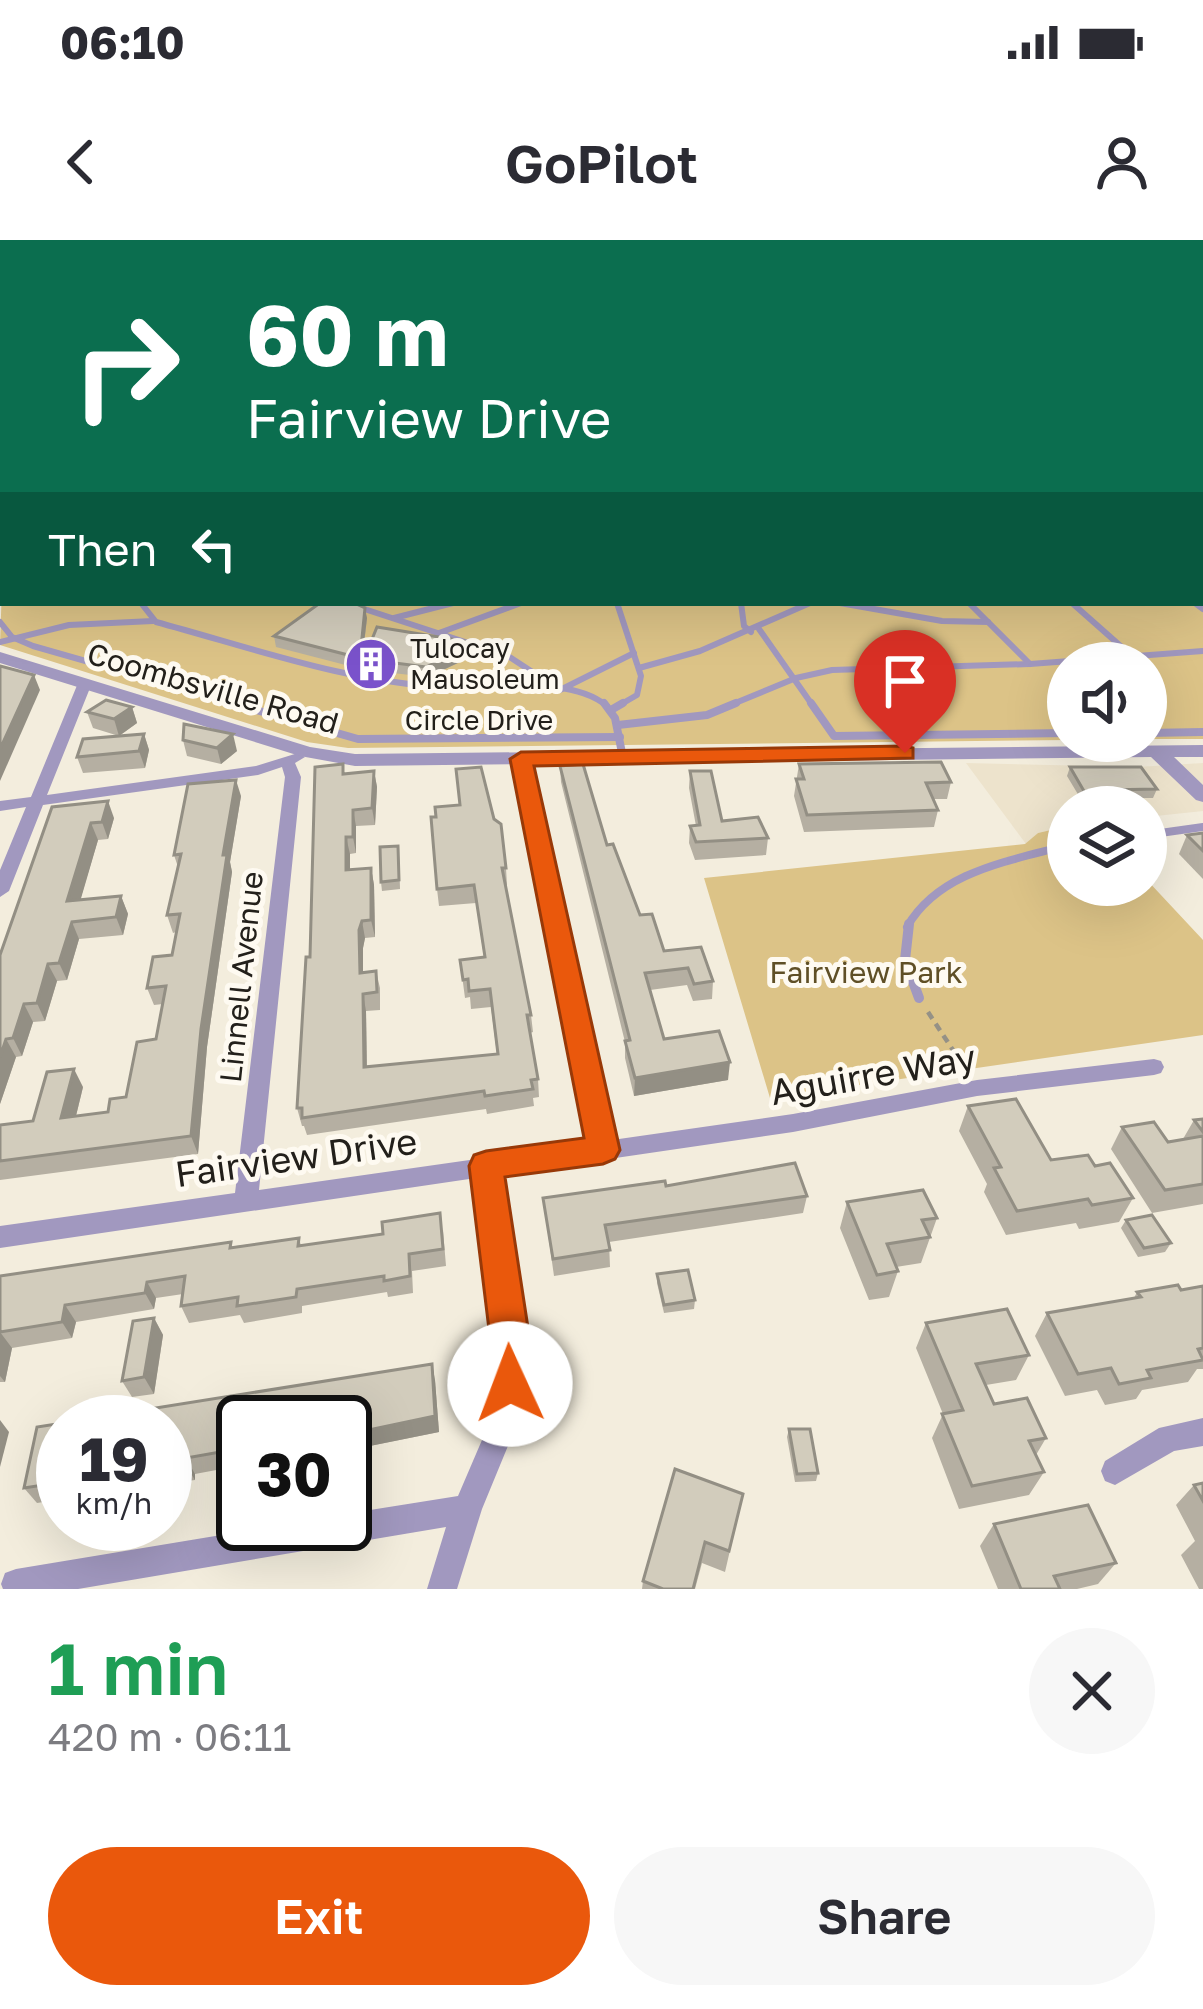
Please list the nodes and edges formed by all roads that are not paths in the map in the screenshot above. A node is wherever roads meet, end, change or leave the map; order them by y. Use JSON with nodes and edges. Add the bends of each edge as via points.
{"nodes":[{"id":1,"x":143,"y":606,"type":"edge"},
{"id":2,"x":355,"y":606,"type":"edge"},
{"id":3,"x":441,"y":606,"type":"edge"},
{"id":4,"x":513,"y":606,"type":"edge"},
{"id":5,"x":618,"y":606,"type":"edge"},
{"id":6,"x":741,"y":606,"type":"edge"},
{"id":7,"x":804,"y":606,"type":"edge"},
{"id":8,"x":857,"y":606,"type":"edge"},
{"id":9,"x":972,"y":606,"type":"edge"},
{"id":10,"x":1075,"y":606,"type":"edge"},
{"id":11,"x":392,"y":618,"type":"junction"},
{"id":12,"x":153,"y":621,"type":"junction"},
{"id":13,"x":0,"y":622,"type":"edge"},
{"id":14,"x":988,"y":622,"type":"junction"},
{"id":15,"x":755,"y":630,"type":"junction"},
{"id":16,"x":439,"y":633,"type":"junction"},
{"id":17,"x":12,"y":637,"type":"junction"},
{"id":18,"x":0,"y":642,"type":"edge"},
{"id":19,"x":1116,"y":642,"type":"edge"},
{"id":20,"x":1203,"y":651,"type":"edge"},
{"id":21,"x":634,"y":653,"type":"junction"},
{"id":22,"x":1167,"y":654,"type":"edge"},
{"id":23,"x":0,"y":657,"type":"edge"},
{"id":24,"x":1047,"y":663,"type":"edge"},
{"id":25,"x":1030,"y":664,"type":"junction"},
{"id":26,"x":639,"y":668,"type":"junction"},
{"id":27,"x":796,"y":678,"type":"junction"},
{"id":28,"x":85,"y":682,"type":"junction"},
{"id":29,"x":560,"y":690,"type":"junction"},
{"id":30,"x":611,"y":710,"type":"junction"},
{"id":31,"x":618,"y":725,"type":"junction"},
{"id":32,"x":1203,"y":732,"type":"edge"},
{"id":33,"x":1047,"y":734,"type":"edge"},
{"id":34,"x":1167,"y":738,"type":"edge"},
{"id":35,"x":1047,"y":742,"type":"edge"},
{"id":36,"x":1167,"y":744,"type":"edge"},
{"id":37,"x":621,"y":748,"type":"junction"},
{"id":38,"x":1203,"y":751,"type":"edge"},
{"id":39,"x":298,"y":758,"type":"junction"},
{"id":40,"x":521,"y":759,"type":"junction"},
{"id":41,"x":1167,"y":759,"type":"edge"},
{"id":42,"x":1203,"y":796,"type":"edge"},
{"id":43,"x":35,"y":800,"type":"junction"},
{"id":44,"x":0,"y":806,"type":"edge"},
{"id":45,"x":1203,"y":827,"type":"edge"},
{"id":46,"x":1167,"y":832,"type":"edge"},
{"id":47,"x":1047,"y":851,"type":"edge"},
{"id":48,"x":0,"y":891,"type":"edge"},
{"id":49,"x":919,"y":998,"type":"road end"},
{"id":50,"x":1154,"y":1067,"type":"dead end"},
{"id":51,"x":603,"y":1150,"type":"junction"},
{"id":52,"x":486,"y":1166,"type":"junction"},
{"id":53,"x":246,"y":1200,"type":"junction"},
{"id":54,"x":0,"y":1238,"type":"edge"},
{"id":55,"x":1203,"y":1432,"type":"edge"},
{"id":56,"x":1115,"y":1471,"type":"dead end"},
{"id":57,"x":467,"y":1509,"type":"junction"},
{"id":58,"x":16,"y":1584,"type":"dead end"},
{"id":59,"x":442,"y":1589,"type":"edge"}],
"edges":[{"from":1,"to":12,"type":"lane"},
{"from":2,"to":11,"type":"lane"},
{"from":3,"to":11,"type":"lane"},
{"from":4,"to":16,"type":"lane"},
{"from":5,"to":21,"type":"lane"},
{"from":6,"to":15,"type":"lane","via":[[744,626]]},
{"from":7,"to":15,"type":"lane"},
{"from":8,"to":14,"type":"lane"},
{"from":9,"to":14,"type":"lane"},
{"from":10,"to":19,"type":"lane"},
{"from":11,"to":16,"type":"lane"},
{"from":12,"to":17,"type":"lane"},
{"from":12,"to":29,"type":"lane","via":[[362,679]]},
{"from":13,"to":17,"type":"lane"},
{"from":14,"to":25,"type":"lane"},
{"from":15,"to":26,"type":"lane"},
{"from":15,"to":27,"type":"lane"},
{"from":16,"to":29,"type":"lane","via":[[508,656]]},
{"from":17,"to":18,"type":"lane"},
{"from":17,"to":37,"type":"lane","name":"Circle Drive","via":[[358,739]]},
{"from":20,"to":22,"type":"lane"},
{"from":21,"to":26,"type":"lane"},
{"from":21,"to":29,"type":"lane"},
{"from":23,"to":28,"type":"street","name":"Coombsville Road"},
{"from":24,"to":25,"type":"lane"},
{"from":25,"to":27,"type":"lane"},
{"from":26,"to":30,"type":"lane","via":[[637,695]]},
{"from":27,"to":31,"type":"lane","via":[[707,715]]},
{"from":27,"to":33,"type":"lane","via":[[833,736]]},
{"from":28,"to":39,"type":"street","name":"Coombsville Road"},
{"from":28,"to":43,"type":"street"},
{"from":29,"to":30,"type":"lane"},
{"from":30,"to":31,"type":"lane"},
{"from":31,"to":37,"type":"lane"},
{"from":32,"to":34,"type":"lane"},
{"from":35,"to":37,"type":"street","name":"Coombsville Road"},
{"from":36,"to":38,"type":"street","name":"Coombsville Road"},
{"from":37,"to":40,"type":"street","name":"Coombsville Road"},
{"from":39,"to":40,"type":"street","name":"Coombsville Road"},
{"from":39,"to":43,"type":"street"},
{"from":39,"to":53,"type":"street","name":"Linnell Avenue"},
{"from":40,"to":51,"type":"street"},
{"from":41,"to":42,"type":"street"},
{"from":43,"to":44,"type":"street"},
{"from":43,"to":48,"type":"street"},
{"from":45,"to":46,"type":"lane"},
{"from":47,"to":49,"type":"lane","via":[[957,880],[916,903],[902,960]]},
{"from":50,"to":51,"type":"street","name":"Aguirre Way"},
{"from":51,"to":52,"type":"street","name":"Fairview Drive"},
{"from":52,"to":53,"type":"street","name":"Fairview Drive"},
{"from":52,"to":57,"type":"street","via":[[512,1354],[508,1412]]},
{"from":53,"to":54,"type":"street","name":"Fairview Drive"},
{"from":55,"to":56,"type":"street","via":[[1169,1438]]},
{"from":57,"to":58,"type":"street"},
{"from":57,"to":59,"type":"street"}]}
